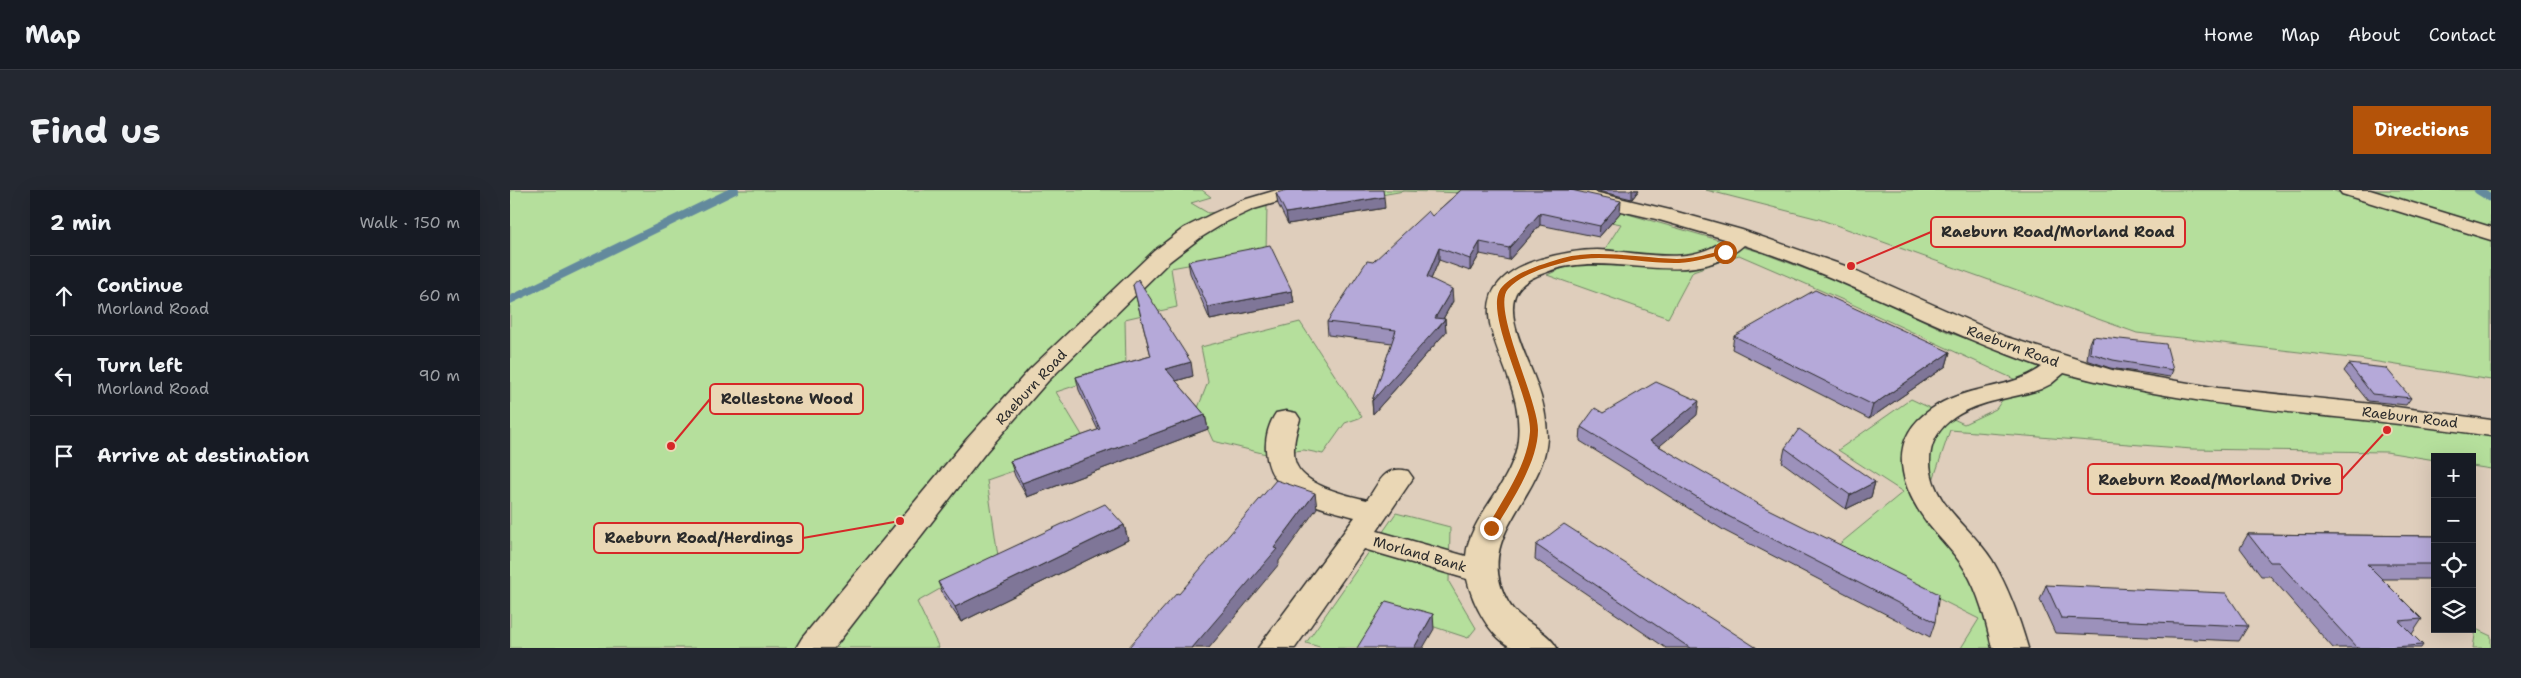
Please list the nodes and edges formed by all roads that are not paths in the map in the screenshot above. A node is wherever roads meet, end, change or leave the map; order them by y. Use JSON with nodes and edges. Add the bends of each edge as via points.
{"nodes":[{"id":1,"x":1300,"y":190,"type":"edge"},
{"id":2,"x":1554,"y":190,"type":"edge"},
{"id":3,"x":2349,"y":190,"type":"edge"},
{"id":4,"x":2491,"y":234,"type":"edge"},
{"id":5,"x":1740,"y":237,"type":"junction"},
{"id":6,"x":2058,"y":363,"type":"junction"},
{"id":7,"x":1286,"y":419,"type":"dead end"},
{"id":8,"x":2491,"y":428,"type":"edge"},
{"id":9,"x":1398,"y":478,"type":"dead end"},
{"id":10,"x":1366,"y":524,"type":"junction"},
{"id":11,"x":1483,"y":572,"type":"junction"},
{"id":12,"x":814,"y":648,"type":"edge"},
{"id":13,"x":1276,"y":648,"type":"edge"},
{"id":14,"x":1539,"y":648,"type":"edge"},
{"id":15,"x":2010,"y":648,"type":"edge"}],
"edges":[{"from":1,"to":12,"type":"street","name":"Raeburn Road","via":[[1247,205],[1219,218],[1162,256],[1039,376],[976,446]]},
{"from":2,"to":5,"type":"street","name":"Raeburn Road","via":[[1637,208]]},
{"from":3,"to":4,"type":"street"},
{"from":5,"to":6,"type":"street","name":"Raeburn Road","via":[[1840,273],[1979,336]]},
{"from":5,"to":11,"type":"street","via":[[1725,252],[1700,258],[1656,261],[1595,257],[1566,259],[1527,273],[1504,288],[1499,300],[1500,317],[1530,401],[1534,430],[1529,459],[1482,548]]},
{"from":6,"to":8,"type":"street","name":"Raeburn Road","via":[[2140,383],[2204,394]]},
{"from":6,"to":15,"type":"street","via":[[2052,373],[2026,386],[1977,397],[1948,409],[1928,424],[1915,447],[1917,474],[1927,503],[1978,565],[1997,601]]},
{"from":7,"to":10,"type":"street","name":"Morland Bank","via":[[1280,435],[1280,452],[1284,470],[1292,482]]},
{"from":9,"to":10,"type":"street","name":"Morland Bank"},
{"from":10,"to":11,"type":"street","name":"Morland Bank"},
{"from":10,"to":13,"type":"street","name":"Morland Bank"},
{"from":11,"to":14,"type":"street","via":[[1489,598],[1502,619]]}]}
